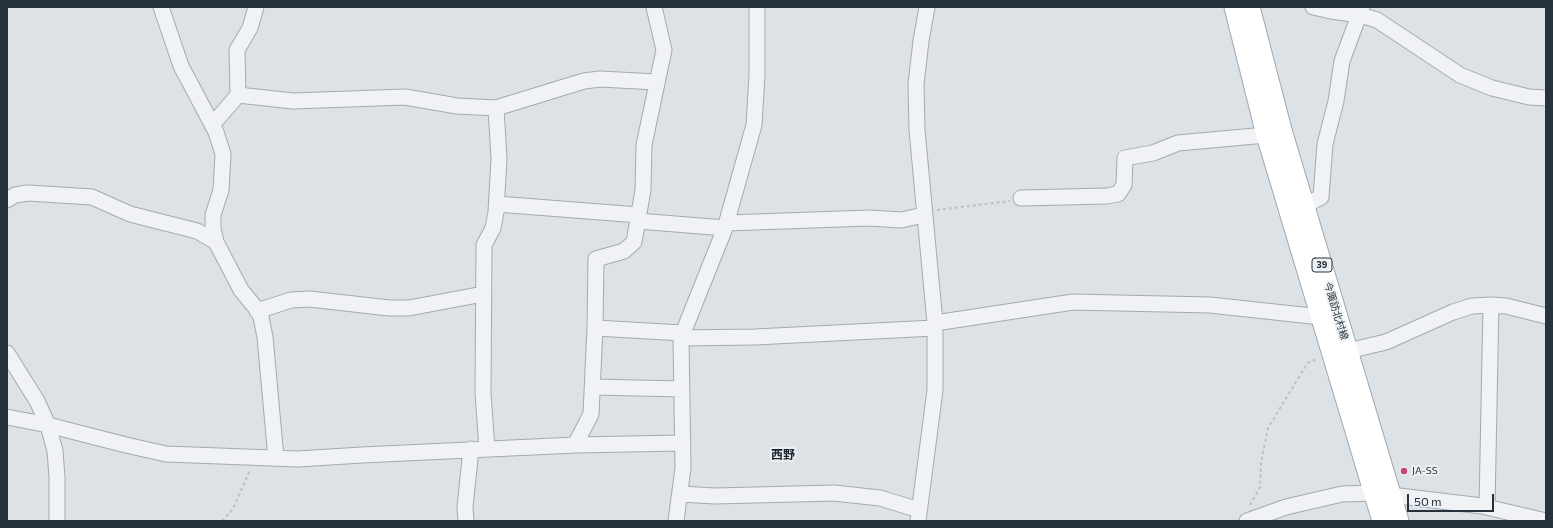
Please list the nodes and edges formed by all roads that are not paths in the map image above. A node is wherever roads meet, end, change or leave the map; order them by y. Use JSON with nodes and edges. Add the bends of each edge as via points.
{"nodes":[{"id":1,"x":161,"y":7,"type":"edge"},
{"id":2,"x":256,"y":7,"type":"edge"},
{"id":3,"x":654,"y":7,"type":"edge"},
{"id":4,"x":757,"y":7,"type":"edge"},
{"id":5,"x":927,"y":7,"type":"edge"},
{"id":6,"x":1234,"y":7,"type":"edge"},
{"id":7,"x":1250,"y":7,"type":"edge"},
{"id":8,"x":1313,"y":7,"type":"edge"},
{"id":9,"x":1361,"y":11,"type":"edge"},
{"id":10,"x":657,"y":82,"type":"junction"},
{"id":11,"x":238,"y":95,"type":"junction"},
{"id":12,"x":1546,"y":98,"type":"edge"},
{"id":13,"x":496,"y":108,"type":"junction"},
{"id":14,"x":212,"y":125,"type":"junction"},
{"id":15,"x":1266,"y":134,"type":"junction"},
{"id":16,"x":1021,"y":198,"type":"road end"},
{"id":17,"x":7,"y":200,"type":"edge"},
{"id":18,"x":496,"y":204,"type":"junction"},
{"id":19,"x":1304,"y":206,"type":"junction"},
{"id":20,"x":924,"y":213,"type":"junction"},
{"id":21,"x":638,"y":218,"type":"junction"},
{"id":22,"x":726,"y":225,"type":"junction"},
{"id":23,"x":216,"y":242,"type":"junction"},
{"id":24,"x":484,"y":294,"type":"junction"},
{"id":25,"x":1491,"y":305,"type":"junction"},
{"id":26,"x":257,"y":311,"type":"junction"},
{"id":27,"x":1546,"y":316,"type":"edge"},
{"id":28,"x":1321,"y":317,"type":"junction"},
{"id":29,"x":935,"y":326,"type":"junction"},
{"id":30,"x":595,"y":328,"type":"junction"},
{"id":31,"x":682,"y":336,"type":"junction"},
{"id":32,"x":7,"y":353,"type":"edge"},
{"id":33,"x":1340,"y":353,"type":"junction"},
{"id":34,"x":593,"y":387,"type":"junction"},
{"id":35,"x":682,"y":389,"type":"junction"},
{"id":36,"x":7,"y":417,"type":"edge"},
{"id":37,"x":48,"y":425,"type":"junction"},
{"id":38,"x":683,"y":443,"type":"junction"},
{"id":39,"x":575,"y":445,"type":"junction"},
{"id":40,"x":487,"y":449,"type":"junction"},
{"id":41,"x":471,"y":450,"type":"junction"},
{"id":42,"x":276,"y":458,"type":"junction"},
{"id":43,"x":680,"y":494,"type":"junction"},
{"id":44,"x":1383,"y":494,"type":"junction"},
{"id":45,"x":1486,"y":507,"type":"junction"},
{"id":46,"x":1248,"y":514,"type":"edge"},
{"id":47,"x":918,"y":516,"type":"edge"},
{"id":48,"x":57,"y":521,"type":"edge"},
{"id":49,"x":466,"y":521,"type":"edge"},
{"id":50,"x":676,"y":521,"type":"edge"},
{"id":51,"x":1382,"y":521,"type":"edge"},
{"id":52,"x":1399,"y":521,"type":"edge"},
{"id":53,"x":1546,"y":521,"type":"edge"}],
"edges":[{"from":1,"to":14,"type":"street","via":[[181,66]]},
{"from":2,"to":11,"type":"street","via":[[250,28],[237,50]]},
{"from":3,"to":10,"type":"street","via":[[664,50]]},
{"from":4,"to":22,"type":"street","via":[[754,125]]},
{"from":5,"to":20,"type":"street","via":[[916,84]]},
{"from":6,"to":15,"type":"main road","name":"今諏訪北村線","number":"39"},
{"from":7,"to":19,"type":"main road","name":"今諏訪北村線","number":"39"},
{"from":8,"to":9,"type":"street","via":[[1331,11]]},
{"from":9,"to":12,"type":"street","via":[[1460,75],[1492,88],[1529,97]]},
{"from":9,"to":19,"type":"street","via":[[1342,61],[1336,101],[1325,144],[1321,197]]},
{"from":10,"to":13,"type":"street","via":[[600,79],[584,81]]},
{"from":10,"to":21,"type":"street","via":[[644,145],[643,190]]},
{"from":11,"to":13,"type":"street","via":[[293,101],[406,97],[457,106]]},
{"from":11,"to":14,"type":"street"},
{"from":13,"to":18,"type":"street","via":[[499,159]]},
{"from":14,"to":23,"type":"street","via":[[223,154],[221,190],[213,215]]},
{"from":15,"to":16,"type":"street","via":[[1178,143],[1153,153],[1124,158],[1124,186],[1118,194]]},
{"from":15,"to":28,"type":"main road","name":"今諏訪北村線","number":"39"},
{"from":17,"to":23,"type":"street","via":[[15,195],[28,193],[92,197],[130,214],[197,231]]},
{"from":18,"to":21,"type":"street"},
{"from":18,"to":24,"type":"street","via":[[493,228],[484,245]]},
{"from":19,"to":33,"type":"main road","name":"今諏訪北村線","number":"39"},
{"from":20,"to":22,"type":"street","via":[[901,220],[869,218]]},
{"from":20,"to":29,"type":"street"},
{"from":21,"to":22,"type":"street"},
{"from":21,"to":30,"type":"street","via":[[634,242],[624,251],[596,259]]},
{"from":22,"to":31,"type":"street"},
{"from":23,"to":26,"type":"street","via":[[241,290]]},
{"from":24,"to":26,"type":"street","via":[[409,308],[310,299],[291,300]]},
{"from":24,"to":40,"type":"street","via":[[483,393]]},
{"from":25,"to":27,"type":"street"},
{"from":25,"to":33,"type":"street","via":[[1472,306],[1386,342]]},
{"from":25,"to":45,"type":"street"},
{"from":26,"to":42,"type":"street","via":[[266,337]]},
{"from":28,"to":29,"type":"street","via":[[1210,305],[1073,302]]},
{"from":28,"to":33,"type":"main road","name":"今諏訪北村線","number":"39"},
{"from":29,"to":31,"type":"street","via":[[755,337]]},
{"from":29,"to":47,"type":"street","via":[[935,390]]},
{"from":30,"to":31,"type":"street"},
{"from":30,"to":34,"type":"street"},
{"from":31,"to":35,"type":"street"},
{"from":32,"to":37,"type":"street","via":[[37,401]]},
{"from":33,"to":44,"type":"main road","name":"今諏訪北村線","number":"39"},
{"from":34,"to":35,"type":"street"},
{"from":34,"to":39,"type":"street","via":[[592,414]]},
{"from":35,"to":38,"type":"street"},
{"from":36,"to":37,"type":"street"},
{"from":37,"to":42,"type":"street","via":[[166,454]]},
{"from":37,"to":48,"type":"street","via":[[55,451]]},
{"from":38,"to":39,"type":"street"},
{"from":38,"to":43,"type":"street"},
{"from":39,"to":40,"type":"street"},
{"from":40,"to":41,"type":"street"},
{"from":41,"to":42,"type":"street","via":[[362,454],[298,460]]},
{"from":41,"to":49,"type":"street"},
{"from":43,"to":47,"type":"street","via":[[715,496],[834,493],[880,498]]},
{"from":43,"to":50,"type":"street"},
{"from":44,"to":45,"type":"street"},
{"from":44,"to":46,"type":"street","via":[[1342,494]]},
{"from":44,"to":51,"type":"main road","name":"今諏訪北村線","number":"39"},
{"from":44,"to":52,"type":"main road","name":"今諏訪北村線","number":"39"},
{"from":45,"to":53,"type":"street"}]}
